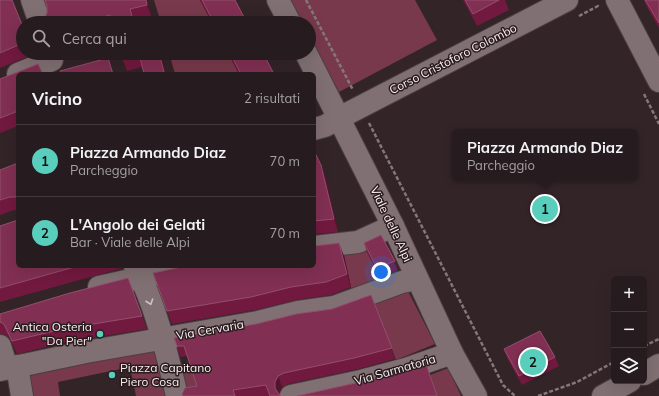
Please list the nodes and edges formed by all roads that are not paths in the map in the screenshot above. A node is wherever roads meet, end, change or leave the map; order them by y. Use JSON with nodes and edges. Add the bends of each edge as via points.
{"nodes":[{"id":1,"x":32,"y":0,"type":"edge"},
{"id":2,"x":278,"y":0,"type":"edge"},
{"id":3,"x":608,"y":6,"type":"edge"},
{"id":4,"x":572,"y":8,"type":"edge"},
{"id":5,"x":38,"y":16,"type":"edge"},
{"id":6,"x":286,"y":16,"type":"edge"},
{"id":7,"x":310,"y":60,"type":"edge"},
{"id":8,"x":53,"y":62,"type":"edge"},
{"id":9,"x":24,"y":72,"type":"edge"},
{"id":10,"x":316,"y":72,"type":"edge"},
{"id":11,"x":316,"y":73,"type":"edge"},
{"id":12,"x":16,"y":75,"type":"edge"},
{"id":13,"x":0,"y":81,"type":"edge"},
{"id":14,"x":650,"y":85,"type":"edge"},
{"id":15,"x":339,"y":118,"type":"junction"},
{"id":16,"x":316,"y":128,"type":"edge"},
{"id":17,"x":393,"y":226,"type":"junction"},
{"id":18,"x":316,"y":246,"type":"edge"},
{"id":19,"x":175,"y":268,"type":"edge"},
{"id":20,"x":138,"y":272,"type":"edge"},
{"id":21,"x":417,"y":279,"type":"junction"},
{"id":22,"x":78,"y":292,"type":"edge"},
{"id":23,"x":163,"y":338,"type":"junction"},
{"id":24,"x":0,"y":346,"type":"edge"},
{"id":25,"x":452,"y":353,"type":"junction"},
{"id":26,"x":659,"y":365,"type":"edge"},
{"id":27,"x":8,"y":368,"type":"edge"},
{"id":28,"x":647,"y":372,"type":"edge"},
{"id":29,"x":625,"y":384,"type":"edge"},
{"id":30,"x":22,"y":396,"type":"edge"},
{"id":31,"x":178,"y":396,"type":"edge"},
{"id":32,"x":291,"y":396,"type":"edge"},
{"id":33,"x":476,"y":396,"type":"edge"},
{"id":34,"x":603,"y":396,"type":"edge"}],
"edges":[{"from":1,"to":5,"type":"street"},
{"from":2,"to":6,"type":"street"},
{"from":3,"to":14,"type":"street"},
{"from":4,"to":15,"type":"street","name":"Corso Cristoforo Colombo","via":[[365,116]]},
{"from":7,"to":10,"type":"street","name":"Viale delle Alpi"},
{"from":8,"to":9,"type":"street"},
{"from":11,"to":15,"type":"street","name":"Viale delle Alpi"},
{"from":12,"to":13,"type":"street"},
{"from":15,"to":16,"type":"street","name":"Corso Cristoforo Colombo"},
{"from":15,"to":17,"type":"street","name":"Viale delle Alpi"},
{"from":17,"to":18,"type":"street","via":[[358,242]]},
{"from":17,"to":21,"type":"street","name":"Viale delle Alpi"},
{"from":19,"to":20,"type":"street"},
{"from":20,"to":22,"type":"street"},
{"from":20,"to":23,"type":"street","one_way":true},
{"from":21,"to":23,"type":"street","name":"Via Cervaria","via":[[334,307]]},
{"from":21,"to":25,"type":"street","name":"Viale delle Alpi"},
{"from":23,"to":27,"type":"street","name":"Via Cervaria"},
{"from":23,"to":31,"type":"street"},
{"from":24,"to":27,"type":"street"},
{"from":25,"to":32,"type":"street","name":"Via Sarmatoria","via":[[362,381]]},
{"from":25,"to":33,"type":"street","name":"Viale delle Alpi"},
{"from":26,"to":28,"type":"street"},
{"from":27,"to":30,"type":"street"},
{"from":29,"to":34,"type":"street"}]}
